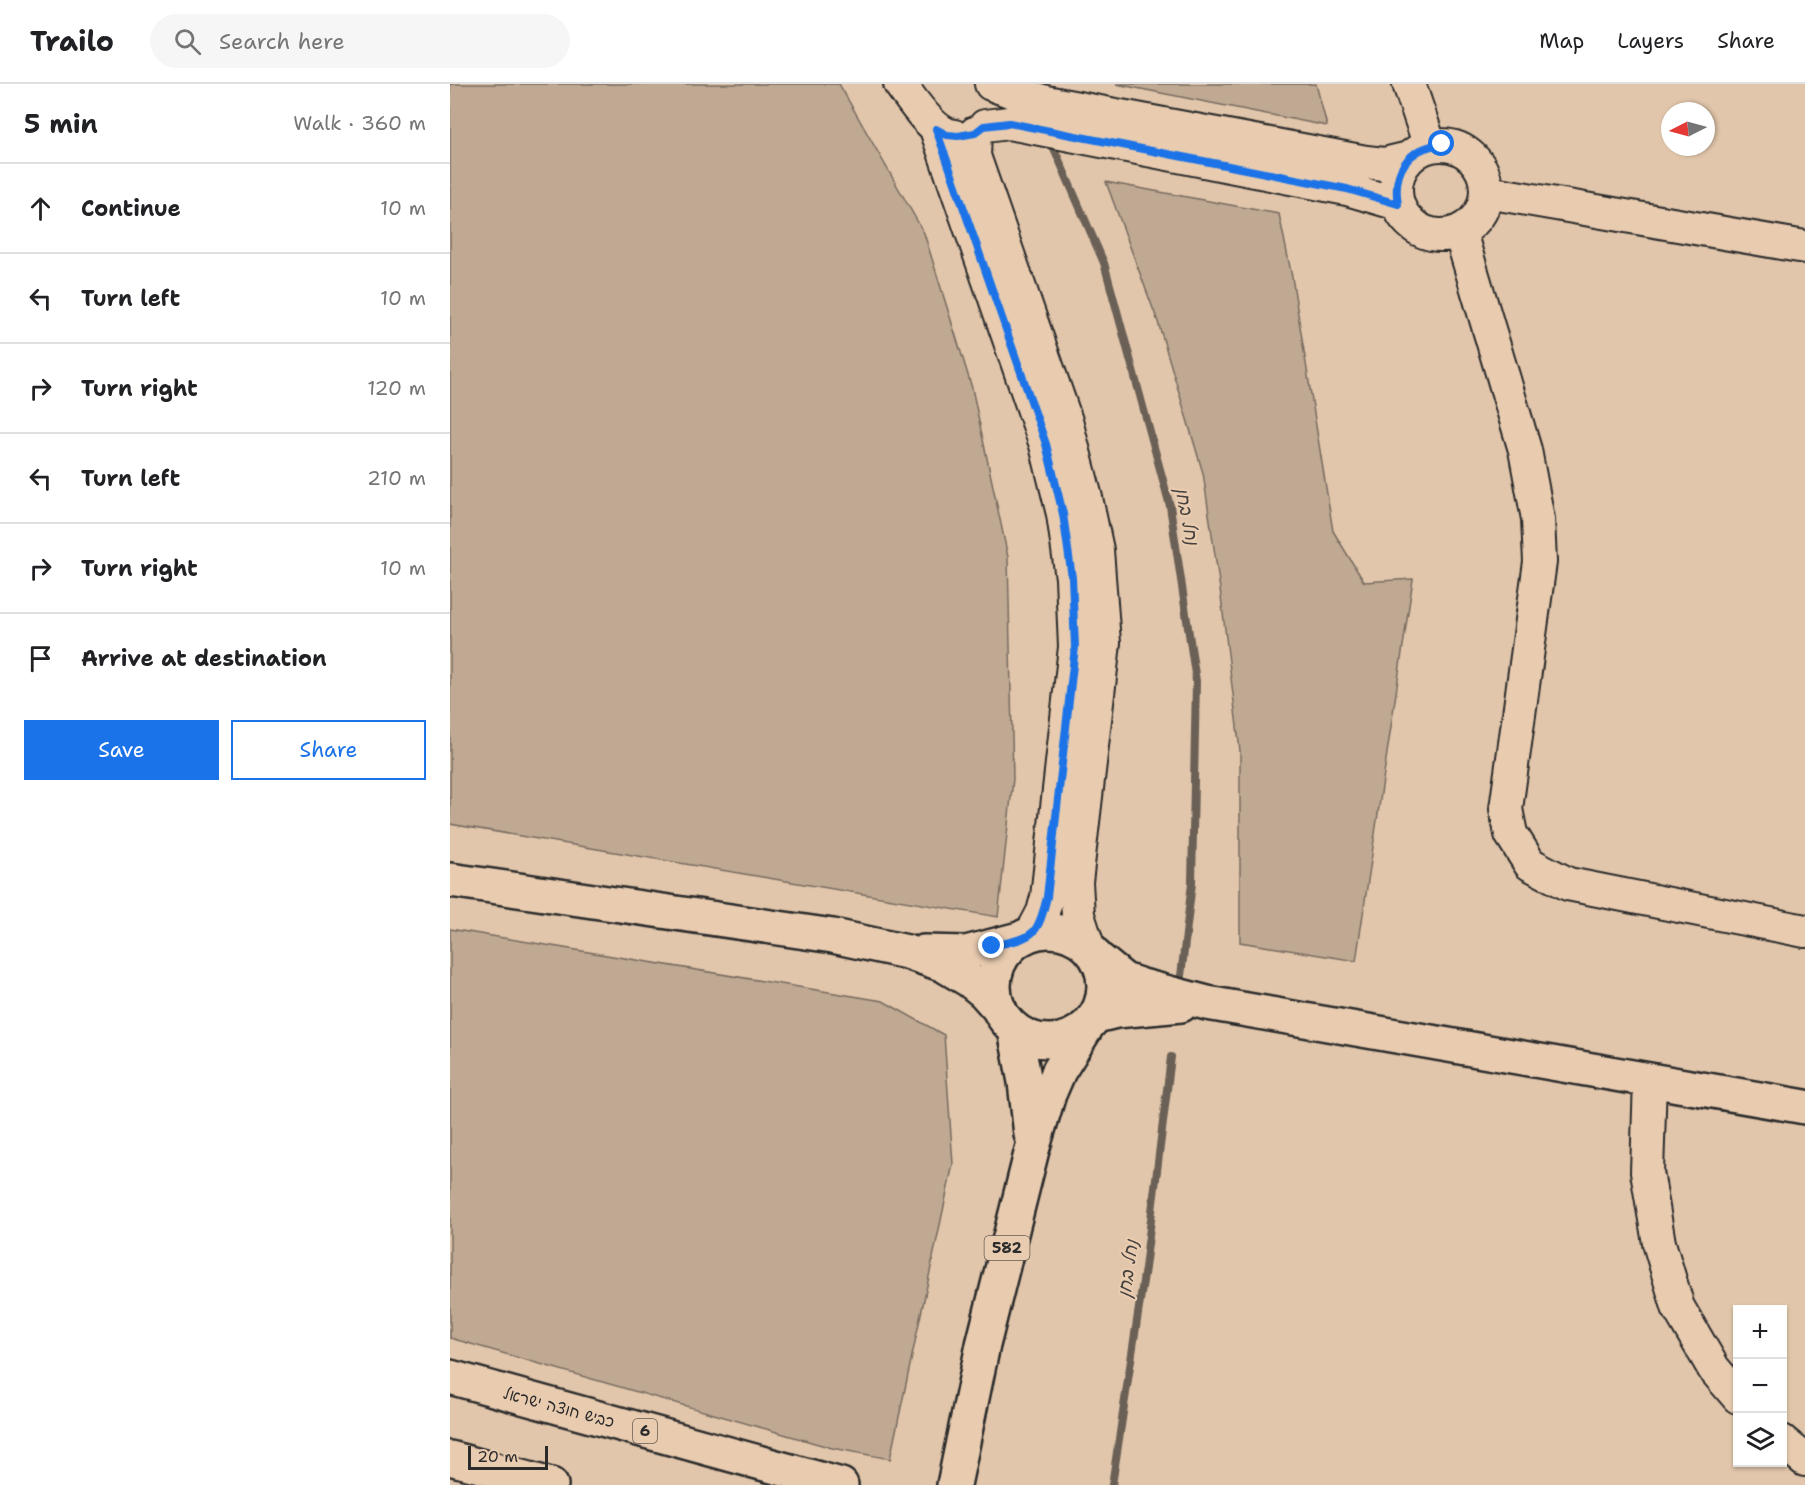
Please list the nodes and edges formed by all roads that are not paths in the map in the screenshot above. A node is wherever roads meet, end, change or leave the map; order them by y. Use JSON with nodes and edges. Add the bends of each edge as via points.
{"nodes":[{"id":1,"x":900,"y":84,"type":"edge"},
{"id":2,"x":990,"y":84,"type":"edge"},
{"id":3,"x":1409,"y":84,"type":"edge"},
{"id":4,"x":966,"y":136,"type":"junction"},
{"id":5,"x":1419,"y":152,"type":"junction"},
{"id":6,"x":1487,"y":192,"type":"junction"},
{"id":7,"x":1398,"y":204,"type":"junction"},
{"id":8,"x":1460,"y":232,"type":"junction"},
{"id":9,"x":1805,"y":247,"type":"edge"},
{"id":10,"x":450,"y":880,"type":"edge"},
{"id":11,"x":1805,"y":931,"type":"edge"},
{"id":12,"x":1026,"y":936,"type":"junction"},
{"id":13,"x":907,"y":952,"type":"junction"},
{"id":14,"x":1093,"y":952,"type":"junction"},
{"id":15,"x":1207,"y":1003,"type":"junction"},
{"id":16,"x":1008,"y":1020,"type":"junction"},
{"id":17,"x":1091,"y":1022,"type":"junction"},
{"id":18,"x":1650,"y":1080,"type":"junction"},
{"id":19,"x":1805,"y":1107,"type":"edge"},
{"id":20,"x":1032,"y":1150,"type":"junction"},
{"id":21,"x":450,"y":1377,"type":"edge"},
{"id":22,"x":1733,"y":1392,"type":"edge"},
{"id":23,"x":1787,"y":1445,"type":"edge"},
{"id":24,"x":450,"y":1458,"type":"edge"},
{"id":25,"x":1805,"y":1460,"type":"edge"},
{"id":26,"x":550,"y":1485,"type":"edge"},
{"id":27,"x":841,"y":1485,"type":"edge"},
{"id":28,"x":954,"y":1485,"type":"edge"}],
"edges":[{"from":1,"to":4,"type":"street"},
{"from":2,"to":4,"type":"street","via":[[990,116]]},
{"from":2,"to":5,"type":"street","via":[[1046,102],[1384,164]]},
{"from":3,"to":5,"type":"street"},
{"from":4,"to":7,"type":"street","via":[[1009,123],[1347,189]]},
{"from":4,"to":12,"type":"street","via":[[1063,514],[1072,578],[1075,647],[1047,897],[1043,912]]},
{"from":4,"to":14,"type":"street","via":[[1066,421],[1096,550],[1104,643],[1076,882],[1078,915]]},
{"from":5,"to":6,"type":"street","via":[[1442,144],[1465,151],[1481,168]]},
{"from":5,"to":7,"type":"street","via":[[1402,167],[1397,179]]},
{"from":6,"to":8,"type":"street","via":[[1479,215]]},
{"from":6,"to":9,"type":"street"},
{"from":7,"to":8,"type":"street","via":[[1403,216],[1423,232],[1435,236]]},
{"from":8,"to":11,"type":"street","via":[[1525,450],[1538,519],[1540,562],[1506,808],[1511,834],[1530,864],[1568,884]]},
{"from":10,"to":13,"type":"main road","via":[[833,936]]},
{"from":12,"to":13,"type":"main road","via":[[966,953]]},
{"from":12,"to":14,"type":"main road","via":[[1047,930],[1062,932],[1076,937]]},
{"from":12,"to":16,"type":"main road","via":[[1007,949],[994,976],[994,991]]},
{"from":13,"to":16,"type":"main road","via":[[944,965],[969,980]]},
{"from":14,"to":15,"type":"main road","via":[[1124,980]]},
{"from":14,"to":17,"type":"main road","via":[[1105,987]]},
{"from":15,"to":17,"type":"main road","via":[[1116,1011]]},
{"from":15,"to":18,"type":"main road"},
{"from":16,"to":17,"type":"main road","via":[[1028,1038],[1051,1041],[1073,1036]]},
{"from":16,"to":20,"type":"main road","number":"582","via":[[1025,1082]]},
{"from":17,"to":20,"type":"main road","number":"582","via":[[1059,1071]]},
{"from":18,"to":19,"type":"main road"},
{"from":18,"to":22,"type":"street","via":[[1647,1172],[1659,1243],[1678,1307],[1714,1370]]},
{"from":20,"to":28,"type":"main road","number":"582","via":[[983,1345]]},
{"from":21,"to":27,"type":"main road","name":"כביש חוצה ישראל","number":"6"},
{"from":23,"to":25,"type":"street"},
{"from":24,"to":26,"type":"main road"}]}
